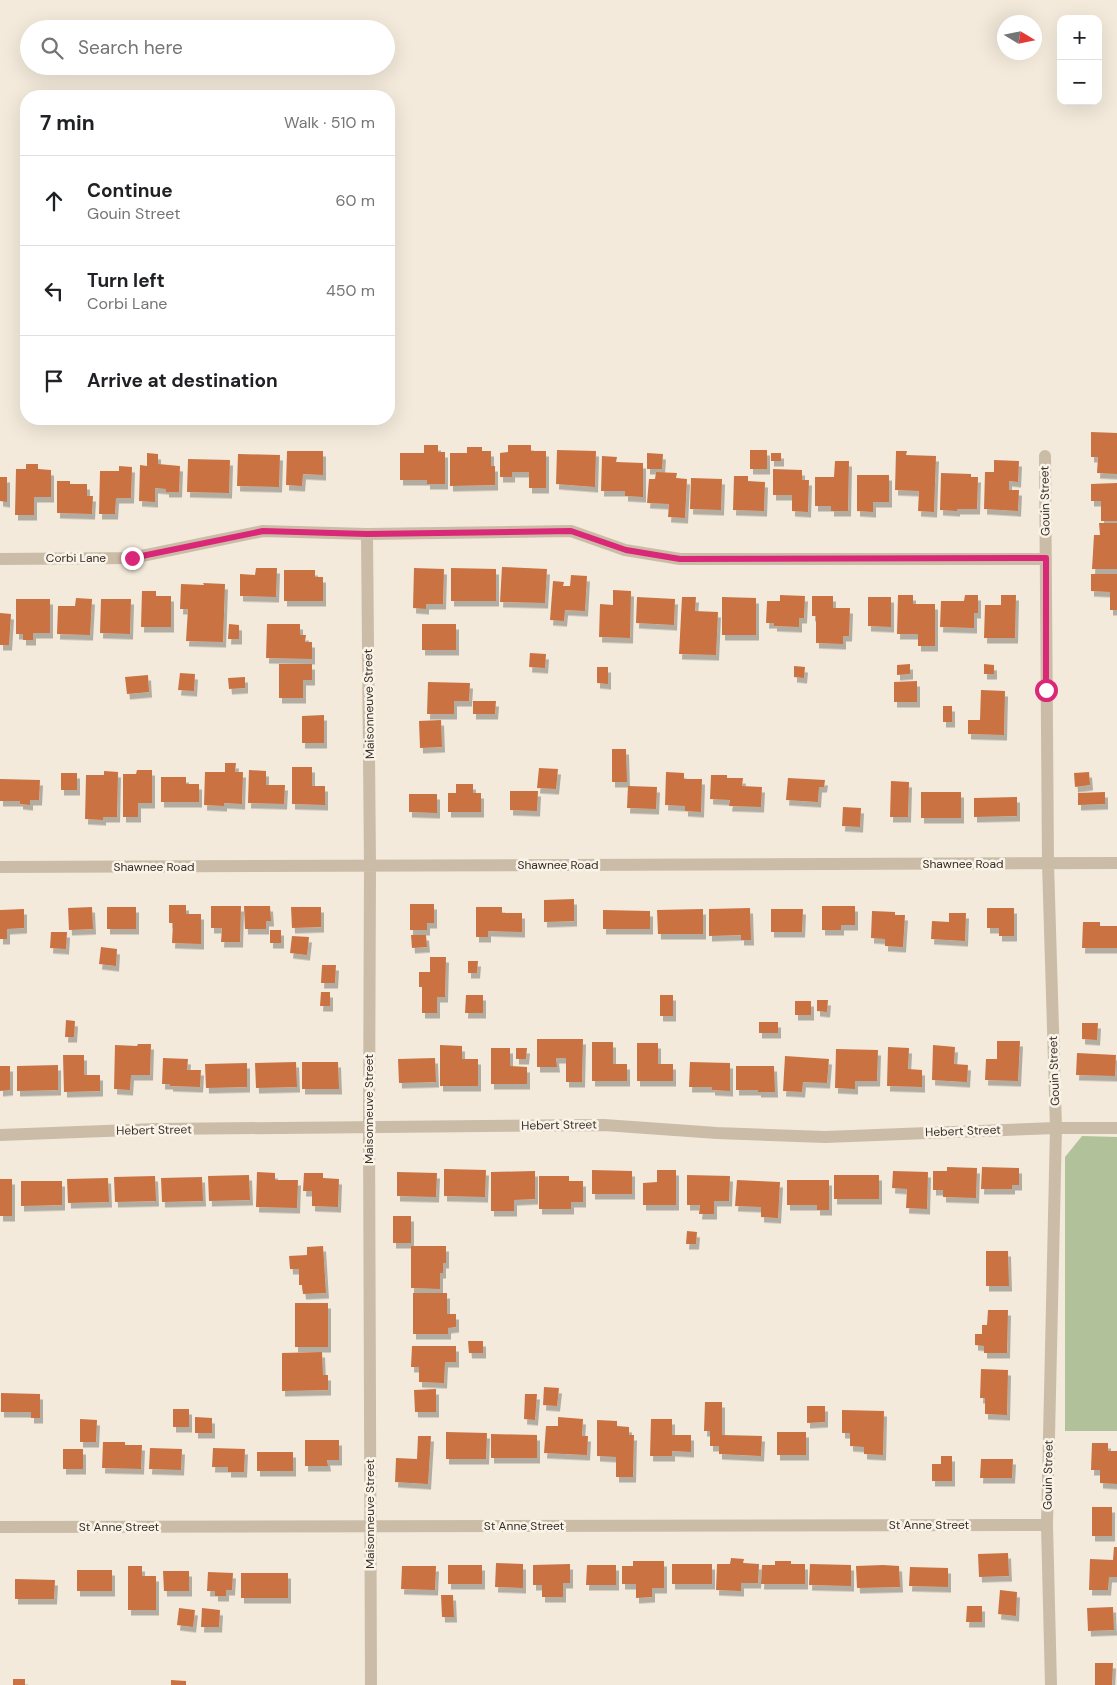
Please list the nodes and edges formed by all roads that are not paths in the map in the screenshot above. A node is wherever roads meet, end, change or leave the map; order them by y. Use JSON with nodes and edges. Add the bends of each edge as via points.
{"nodes":[{"id":1,"x":1045,"y":456,"type":"dead end"},
{"id":2,"x":367,"y":534,"type":"junction"},
{"id":3,"x":1046,"y":558,"type":"junction"},
{"id":4,"x":0,"y":559,"type":"edge"},
{"id":5,"x":1117,"y":863,"type":"edge"},
{"id":6,"x":1048,"y":864,"type":"junction"},
{"id":7,"x":370,"y":866,"type":"junction"},
{"id":8,"x":0,"y":867,"type":"edge"},
{"id":9,"x":369,"y":1128,"type":"junction"},
{"id":10,"x":1056,"y":1128,"type":"junction"},
{"id":11,"x":1117,"y":1128,"type":"edge"},
{"id":12,"x":0,"y":1135,"type":"edge"},
{"id":13,"x":1047,"y":1525,"type":"junction"},
{"id":14,"x":0,"y":1527,"type":"edge"},
{"id":15,"x":370,"y":1527,"type":"junction"},
{"id":16,"x":372,"y":1685,"type":"edge"},
{"id":17,"x":1051,"y":1685,"type":"edge"}],
"edges":[{"from":1,"to":3,"type":"street","name":"Gouin Street"},
{"from":2,"to":3,"type":"street","name":"Corbi Lane","via":[[571,531],[626,550],[680,559]]},
{"from":2,"to":4,"type":"street","name":"Corbi Lane","via":[[263,531],[132,558]]},
{"from":2,"to":7,"type":"street","name":"Maisonneuve Street"},
{"from":3,"to":6,"type":"street","name":"Gouin Street"},
{"from":5,"to":6,"type":"street","name":"Shawnee Road"},
{"from":6,"to":7,"type":"street","name":"Shawnee Road"},
{"from":6,"to":10,"type":"street","name":"Gouin Street"},
{"from":7,"to":8,"type":"street","name":"Shawnee Road"},
{"from":7,"to":9,"type":"street","name":"Maisonneuve Street"},
{"from":9,"to":10,"type":"street","name":"Hebert Street","via":[[604,1125],[825,1137]]},
{"from":9,"to":12,"type":"street","name":"Hebert Street","via":[[157,1129]]},
{"from":9,"to":15,"type":"street","name":"Maisonneuve Street"},
{"from":10,"to":11,"type":"street","name":"Hebert Street"},
{"from":10,"to":13,"type":"street","name":"Gouin Street"},
{"from":13,"to":15,"type":"street","name":"St Anne Street"},
{"from":13,"to":17,"type":"street","name":"Gouin Street"},
{"from":14,"to":15,"type":"street","name":"St Anne Street"},
{"from":15,"to":16,"type":"street","name":"Maisonneuve Street"}]}
